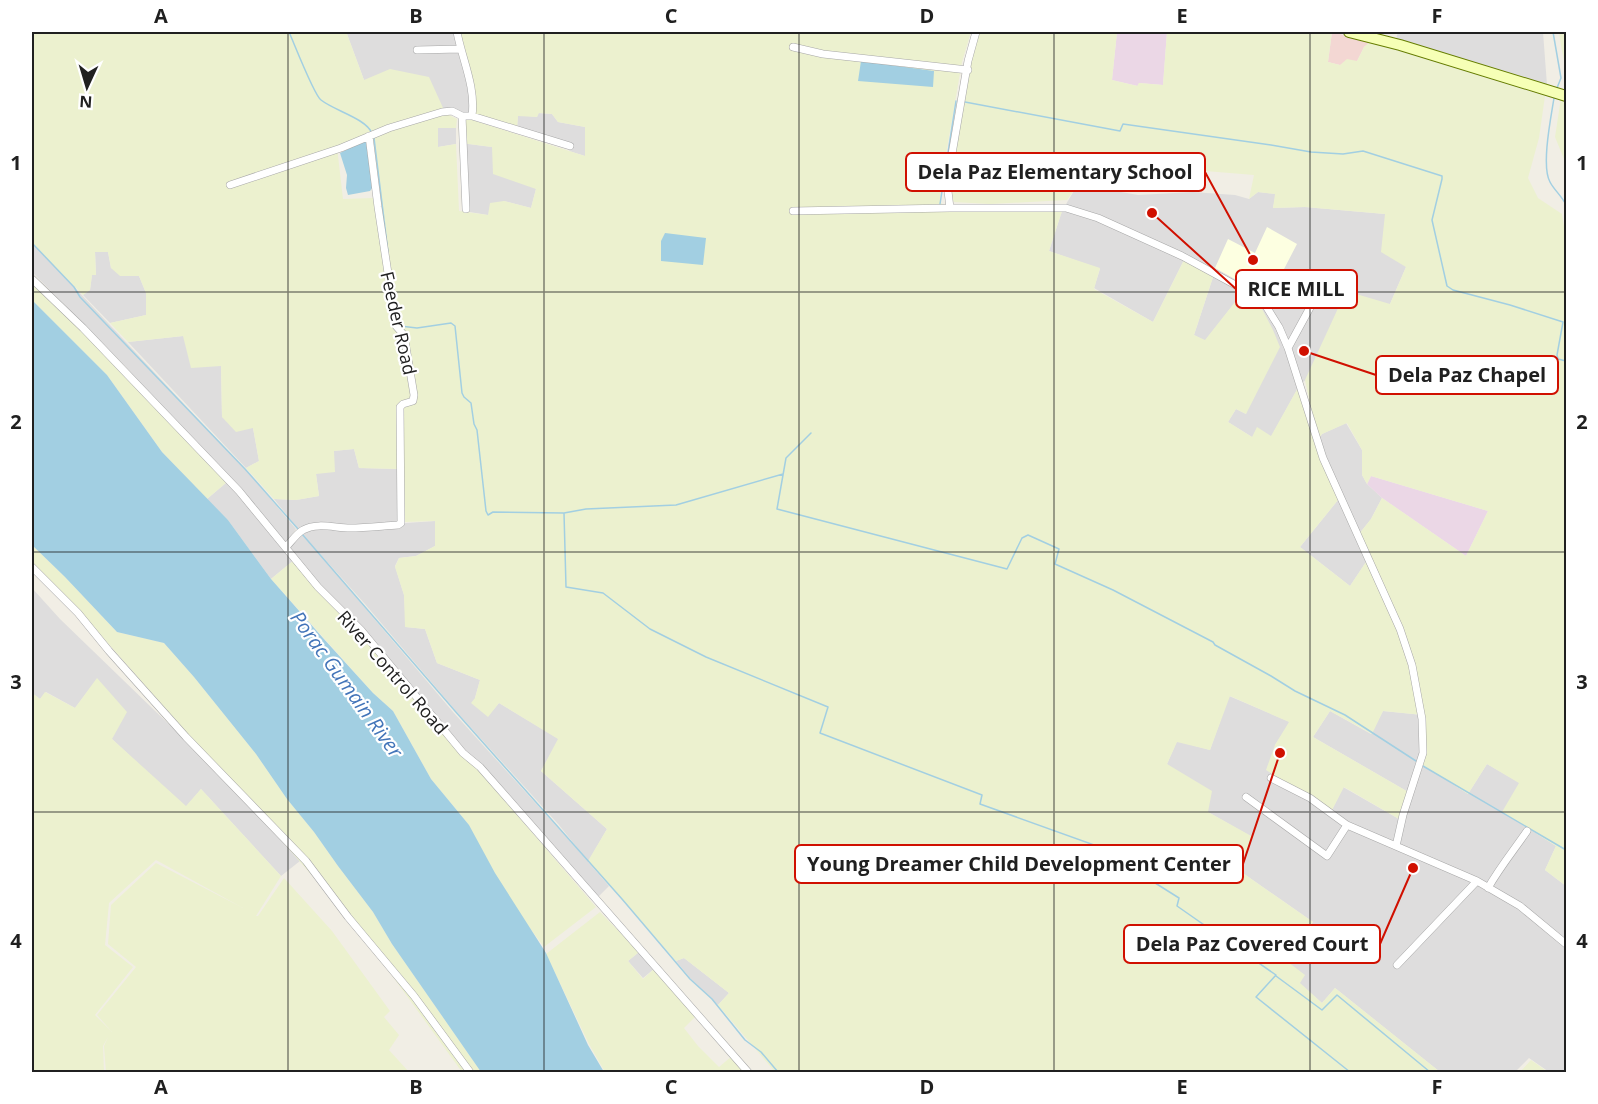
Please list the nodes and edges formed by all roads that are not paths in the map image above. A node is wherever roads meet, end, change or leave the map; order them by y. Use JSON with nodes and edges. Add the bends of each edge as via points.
{"nodes":[{"id":1,"x":457,"y":32,"type":"edge"},
{"id":2,"x":976,"y":32,"type":"edge"},
{"id":3,"x":1349,"y":32,"type":"edge"},
{"id":4,"x":793,"y":47,"type":"dead end"},
{"id":5,"x":460,"y":49,"type":"junction"},
{"id":6,"x":417,"y":50,"type":"dead end"},
{"id":7,"x":967,"y":70,"type":"junction"},
{"id":8,"x":1566,"y":96,"type":"edge"},
{"id":9,"x":472,"y":116,"type":"junction"},
{"id":10,"x":462,"y":117,"type":"junction"},
{"id":11,"x":372,"y":134,"type":"junction"},
{"id":12,"x":570,"y":146,"type":"dead end"},
{"id":13,"x":231,"y":185,"type":"dead end"},
{"id":14,"x":950,"y":208,"type":"junction"},
{"id":15,"x":465,"y":209,"type":"dead end"},
{"id":16,"x":793,"y":212,"type":"dead end"},
{"id":17,"x":32,"y":279,"type":"edge"},
{"id":18,"x":1325,"y":280,"type":"dead end"},
{"id":19,"x":1288,"y":348,"type":"junction"},
{"id":20,"x":286,"y":547,"type":"junction"},
{"id":21,"x":32,"y":567,"type":"edge"},
{"id":22,"x":1271,"y":778,"type":"dead end"},
{"id":23,"x":1246,"y":797,"type":"dead end"},
{"id":24,"x":1347,"y":825,"type":"junction"},
{"id":25,"x":1527,"y":831,"type":"dead end"},
{"id":26,"x":1396,"y":846,"type":"junction"},
{"id":27,"x":1477,"y":881,"type":"junction"},
{"id":28,"x":1488,"y":888,"type":"junction"},
{"id":29,"x":1566,"y":944,"type":"edge"},
{"id":30,"x":1397,"y":964,"type":"dead end"},
{"id":31,"x":470,"y":1072,"type":"edge"},
{"id":32,"x":748,"y":1072,"type":"edge"}],
"edges":[{"from":1,"to":5,"type":"street"},
{"from":2,"to":7,"type":"street"},
{"from":3,"to":8,"type":"main road"},
{"from":4,"to":7,"type":"street","via":[[823,54]]},
{"from":5,"to":6,"type":"street"},
{"from":5,"to":9,"type":"street","via":[[468,72]]},
{"from":7,"to":14,"type":"street","via":[[947,183]]},
{"from":9,"to":10,"type":"street"},
{"from":9,"to":12,"type":"street"},
{"from":10,"to":11,"type":"street","via":[[452,111],[442,112]]},
{"from":10,"to":15,"type":"street"},
{"from":11,"to":13,"type":"street"},
{"from":11,"to":20,"type":"street","name":"Feeder Road","via":[[394,316],[396,326],[404,334],[414,395],[414,401],[400,407],[401,523],[368,528],[314,527],[302,530]]},
{"from":14,"to":16,"type":"street"},
{"from":14,"to":19,"type":"street","via":[[1066,208],[1098,218],[1182,256],[1264,303]]},
{"from":17,"to":20,"type":"street","name":"River Control Road","via":[[239,491]]},
{"from":18,"to":19,"type":"street"},
{"from":19,"to":26,"type":"street","via":[[1323,458],[1400,629],[1418,692],[1423,753]]},
{"from":20,"to":32,"type":"street","name":"River Control Road","via":[[463,753]]},
{"from":21,"to":31,"type":"street","via":[[78,613],[186,737],[306,861]]},
{"from":22,"to":24,"type":"street","via":[[1310,798]]},
{"from":23,"to":24,"type":"street","via":[[1327,856]]},
{"from":24,"to":26,"type":"street"},
{"from":25,"to":28,"type":"street"},
{"from":26,"to":27,"type":"street"},
{"from":27,"to":28,"type":"street"},
{"from":27,"to":30,"type":"street"},
{"from":28,"to":29,"type":"street","via":[[1520,906]]}]}
